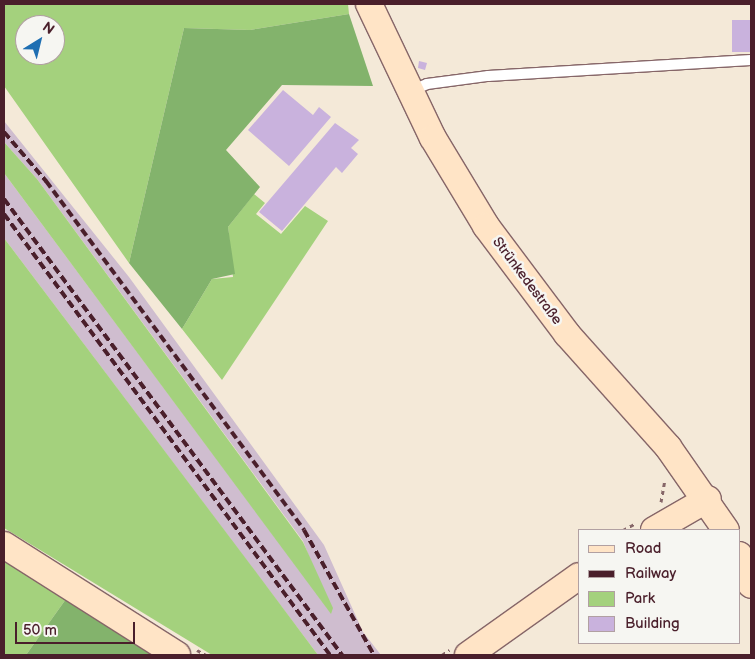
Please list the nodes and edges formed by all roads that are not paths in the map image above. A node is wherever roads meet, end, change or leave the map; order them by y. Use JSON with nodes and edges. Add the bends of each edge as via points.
{"nodes":[{"id":1,"x":369,"y":4,"type":"edge"},
{"id":2,"x":751,"y":60,"type":"edge"},
{"id":3,"x":409,"y":92,"type":"junction"},
{"id":4,"x":708,"y":500,"type":"junction"},
{"id":5,"x":656,"y":529,"type":"edge"},
{"id":6,"x":725,"y":529,"type":"edge"},
{"id":7,"x":4,"y":545,"type":"edge"},
{"id":8,"x":740,"y":558,"type":"edge"},
{"id":9,"x":578,"y":577,"type":"edge"},
{"id":10,"x":751,"y":585,"type":"edge"},
{"id":11,"x":177,"y":655,"type":"edge"},
{"id":12,"x":468,"y":655,"type":"edge"}],
"edges":[{"from":1,"to":3,"type":"main road","name":"Strünkedestraße"},
{"from":2,"to":3,"type":"lane","via":[[488,76],[427,84]]},
{"from":3,"to":4,"type":"main road","name":"Strünkedestraße","via":[[486,226],[567,334]]},
{"from":4,"to":5,"type":"main road"},
{"from":4,"to":6,"type":"main road","name":"Strünkedestraße"},
{"from":7,"to":11,"type":"main road"},
{"from":8,"to":10,"type":"main road"},
{"from":9,"to":12,"type":"main road"}]}
